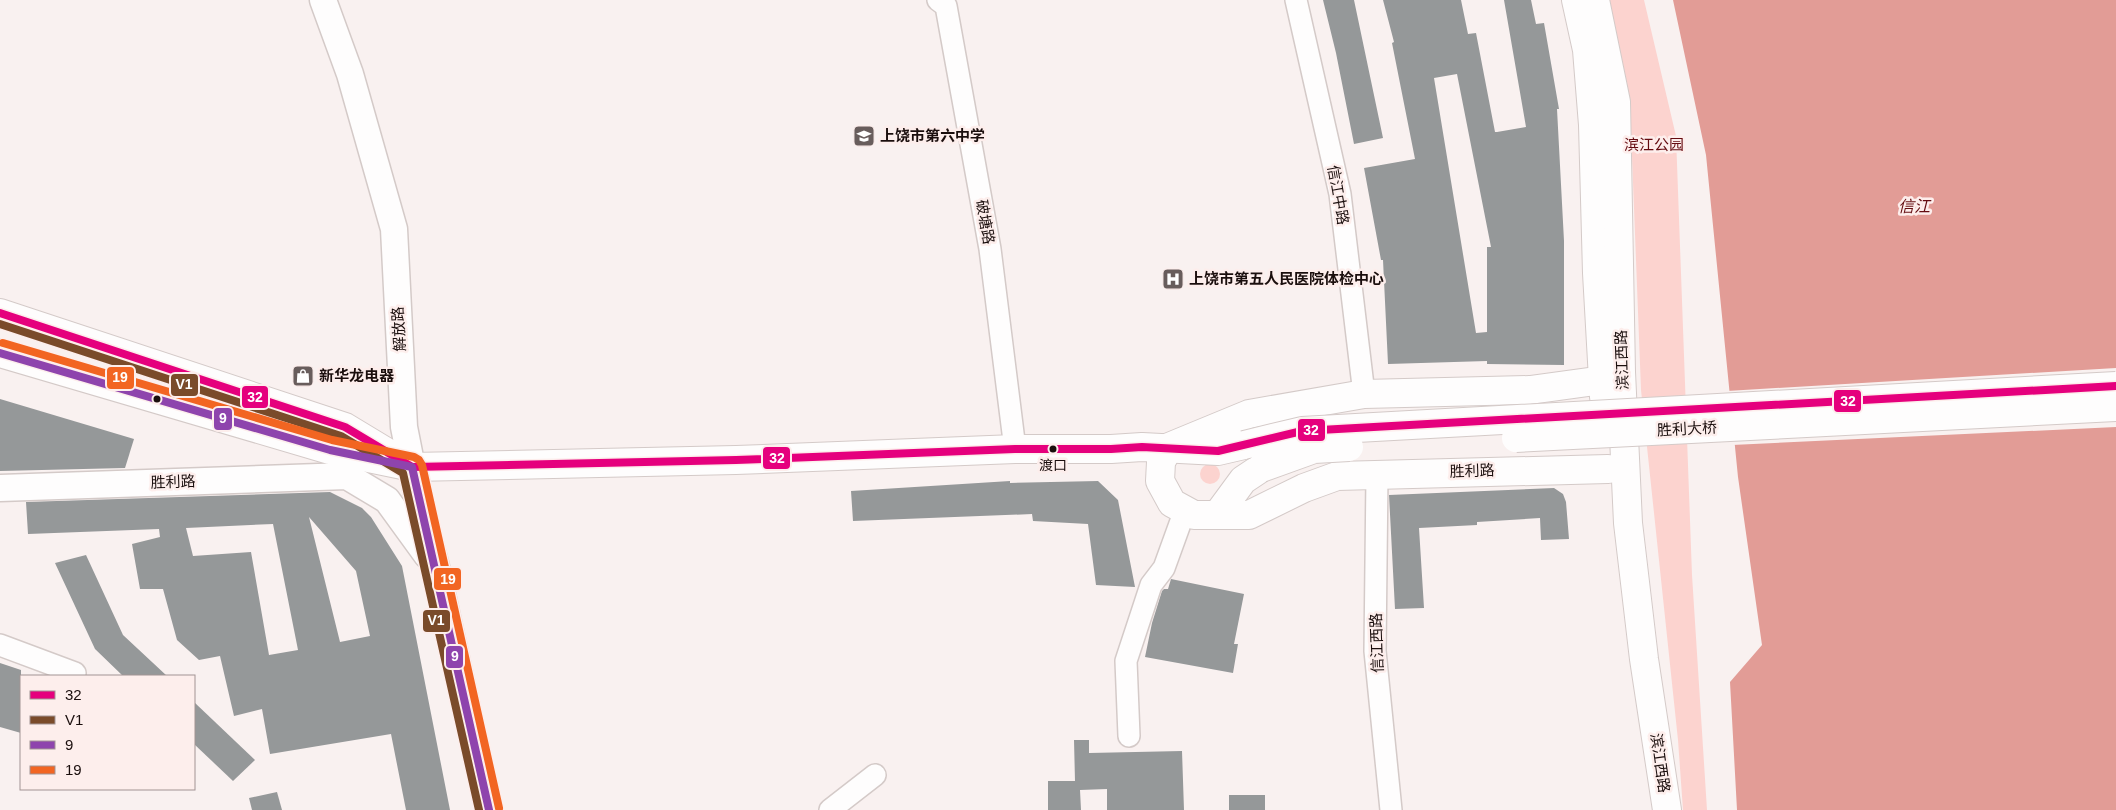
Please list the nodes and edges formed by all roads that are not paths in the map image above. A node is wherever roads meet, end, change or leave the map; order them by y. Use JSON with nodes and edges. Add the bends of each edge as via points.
{"nodes":[{"id":1,"x":323,"y":0,"type":"edge"},
{"id":2,"x":938,"y":0,"type":"edge"},
{"id":3,"x":1296,"y":0,"type":"edge"},
{"id":4,"x":1576,"y":0,"type":"edge"},
{"id":5,"x":1595,"y":0,"type":"edge"},
{"id":6,"x":0,"y":313,"type":"edge"},
{"id":7,"x":0,"y":353,"type":"edge"},
{"id":8,"x":1603,"y":380,"type":"junction"},
{"id":9,"x":2116,"y":386,"type":"edge"},
{"id":10,"x":1530,"y":390,"type":"junction"},
{"id":11,"x":1364,"y":394,"type":"junction"},
{"id":12,"x":2116,"y":407,"type":"edge"},
{"id":13,"x":1169,"y":447,"type":"junction"},
{"id":14,"x":1015,"y":449,"type":"junction"},
{"id":15,"x":1083,"y":450,"type":"junction"},
{"id":16,"x":412,"y":467,"type":"junction"},
{"id":17,"x":1546,"y":469,"type":"junction"},
{"id":18,"x":1608,"y":469,"type":"junction"},
{"id":19,"x":1377,"y":475,"type":"junction"},
{"id":20,"x":1160,"y":481,"type":"junction"},
{"id":21,"x":0,"y":488,"type":"edge"},
{"id":22,"x":1185,"y":510,"type":"junction"},
{"id":23,"x":1218,"y":514,"type":"junction"},
{"id":24,"x":436,"y":567,"type":"junction"},
{"id":25,"x":0,"y":645,"type":"edge"},
{"id":26,"x":75,"y":673,"type":"dead end"},
{"id":27,"x":1129,"y":736,"type":"dead end"},
{"id":28,"x":875,"y":775,"type":"dead end"},
{"id":29,"x":490,"y":810,"type":"edge"},
{"id":30,"x":830,"y":810,"type":"edge"},
{"id":31,"x":1391,"y":810,"type":"edge"},
{"id":32,"x":1649,"y":810,"type":"edge"},
{"id":33,"x":1667,"y":810,"type":"edge"}],
"edges":[{"from":1,"to":16,"type":"street","name":"解放路","via":[[350,74],[394,229],[404,427]]},
{"from":2,"to":14,"type":"street","name":"破塘路","via":[[946,6],[990,249]]},
{"from":3,"to":11,"type":"street","name":"信江中路","via":[[1340,194]]},
{"from":4,"to":8,"type":"main road","name":"滨江西路","via":[[1587,50],[1594,125]]},
{"from":5,"to":33,"type":"main road","name":"滨江西路","via":[[1616,102],[1621,372],[1628,523],[1644,660]]},
{"from":6,"to":16,"type":"main road","via":[[346,427]]},
{"from":7,"to":16,"type":"main road","via":[[330,450]]},
{"from":8,"to":10,"type":"main road"},
{"from":8,"to":18,"type":"main road","name":"滨江西路"},
{"from":9,"to":13,"type":"main road","name":"胜利大桥","bridge":true,"via":[[1302,431],[1218,451]]},
{"from":10,"to":11,"type":"main road"},
{"from":10,"to":17,"type":"main road","via":[[1548,402],[1557,415],[1561,436],[1558,452]]},
{"from":11,"to":13,"type":"main road","via":[[1249,414]]},
{"from":12,"to":23,"type":"main road","name":"胜利大桥","bridge":true,"via":[[1314,449],[1261,468],[1243,480]]},
{"from":13,"to":15,"type":"main road","name":"胜利大桥"},
{"from":13,"to":20,"type":"main road","via":[[1161,462]]},
{"from":14,"to":15,"type":"main road"},
{"from":14,"to":16,"type":"main road","via":[[736,460]]},
{"from":15,"to":20,"type":"main road","via":[[1140,467]]},
{"from":16,"to":24,"type":"street","name":"解放路"},
{"from":17,"to":18,"type":"main road","name":"胜利路"},
{"from":17,"to":19,"type":"main road","name":"胜利路"},
{"from":18,"to":32,"type":"main road","name":"滨江西路","via":[[1627,650]]},
{"from":19,"to":23,"type":"main road","name":"胜利路","via":[[1337,476],[1248,515]]},
{"from":19,"to":31,"type":"street","name":"信江西路","via":[[1375,651]]},
{"from":20,"to":22,"type":"main road","via":[[1172,503]]},
{"from":21,"to":24,"type":"street","name":"胜利路","via":[[347,476],[387,500]]},
{"from":22,"to":23,"type":"main road","name":"胜利路","via":[[1194,515]]},
{"from":22,"to":27,"type":"street","via":[[1164,568],[1151,585],[1126,661]]},
{"from":24,"to":29,"type":"street","name":"解放路"},
{"from":25,"to":26,"type":"street"},
{"from":28,"to":30,"type":"street"}]}
